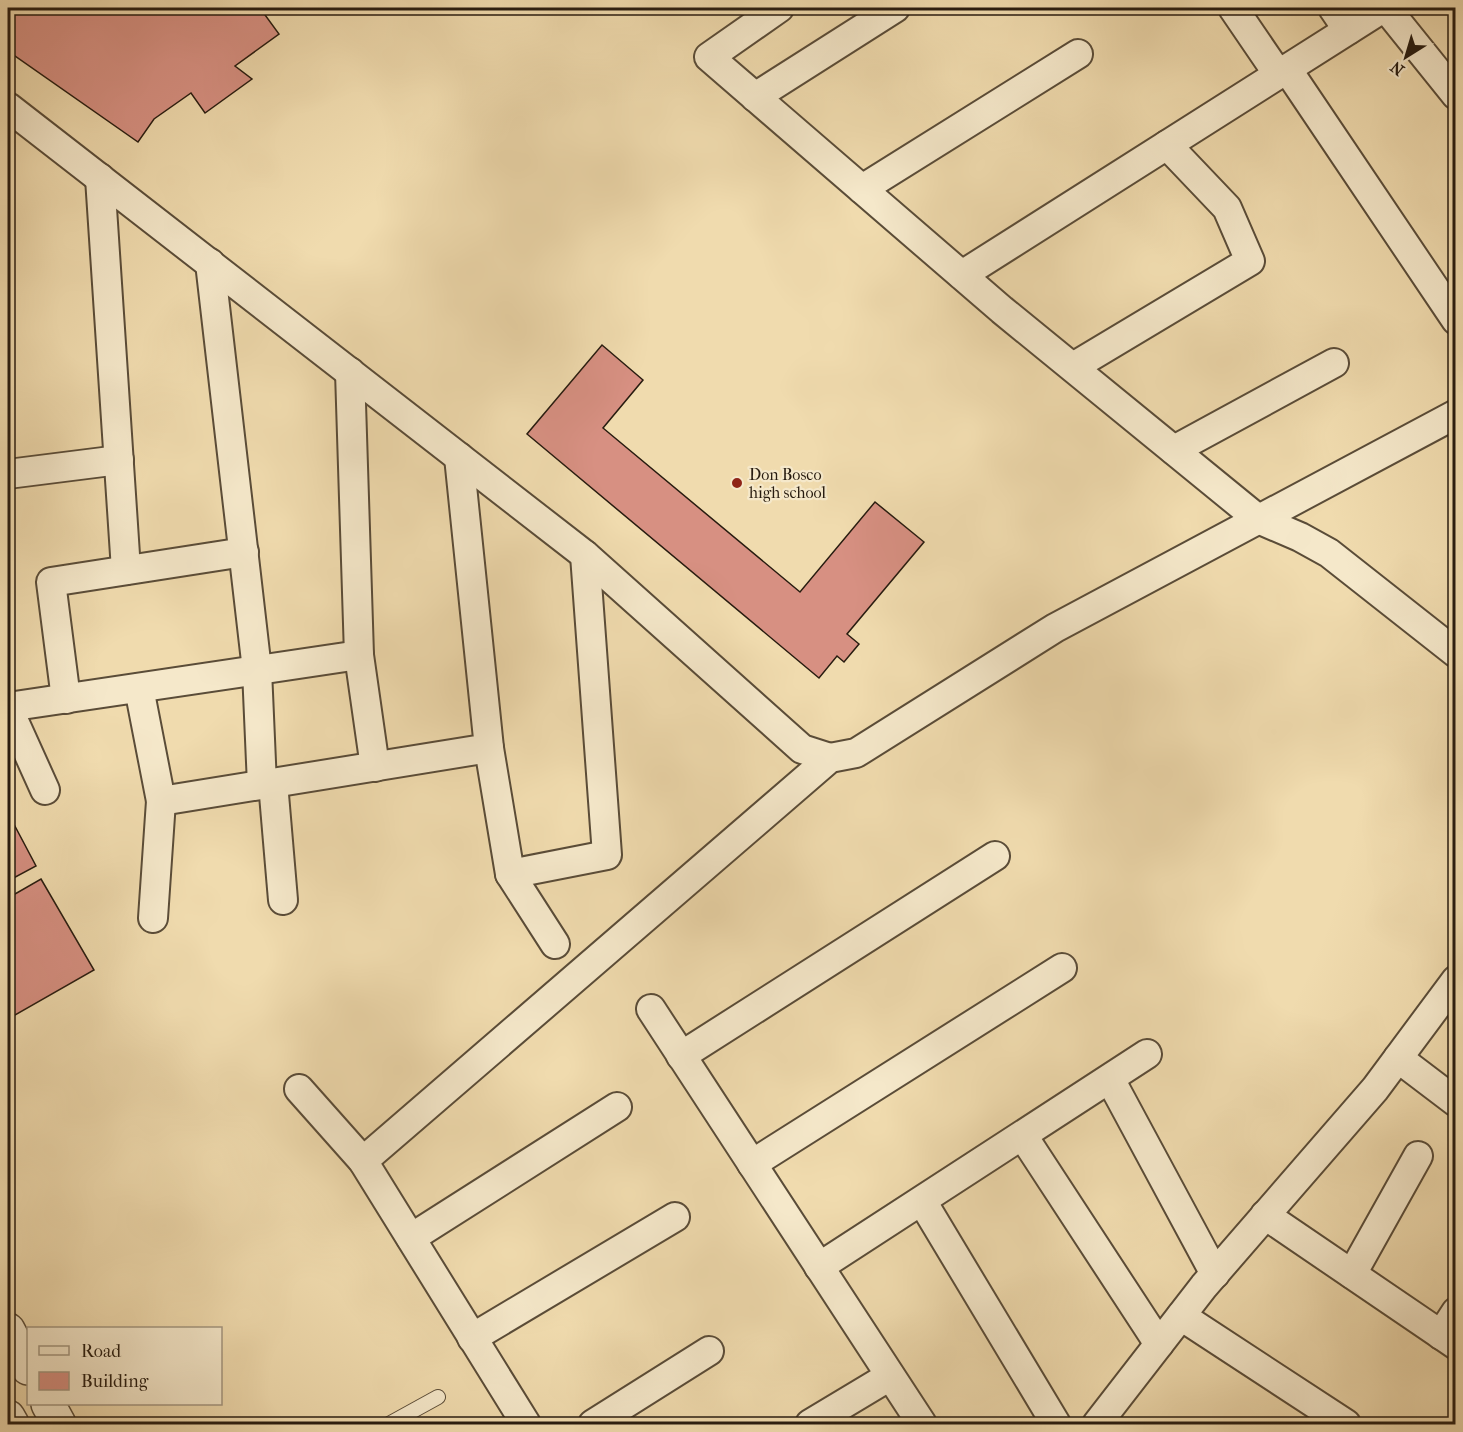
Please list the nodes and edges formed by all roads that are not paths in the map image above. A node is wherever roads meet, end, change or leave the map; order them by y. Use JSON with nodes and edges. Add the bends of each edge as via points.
{"nodes":[{"id":1,"x":779,"y":8,"type":"edge"},
{"id":2,"x":895,"y":8,"type":"edge"},
{"id":3,"x":1233,"y":8,"type":"edge"},
{"id":4,"x":1385,"y":8,"type":"edge"},
{"id":5,"x":1341,"y":19,"type":"edge"},
{"id":6,"x":1078,"y":54,"type":"dead end"},
{"id":7,"x":1283,"y":72,"type":"junction"},
{"id":8,"x":1455,"y":95,"type":"edge"},
{"id":9,"x":755,"y":97,"type":"junction"},
{"id":10,"x":8,"y":107,"type":"edge"},
{"id":11,"x":1167,"y":145,"type":"junction"},
{"id":12,"x":100,"y":178,"type":"junction"},
{"id":13,"x":862,"y":189,"type":"junction"},
{"id":14,"x":210,"y":263,"type":"junction"},
{"id":15,"x":962,"y":275,"type":"junction"},
{"id":16,"x":1455,"y":320,"type":"edge"},
{"id":17,"x":1334,"y":363,"type":"dead end"},
{"id":18,"x":1073,"y":368,"type":"junction"},
{"id":19,"x":350,"y":372,"type":"junction"},
{"id":20,"x":1455,"y":414,"type":"edge"},
{"id":21,"x":1174,"y":450,"type":"junction"},
{"id":22,"x":459,"y":457,"type":"junction"},
{"id":23,"x":119,"y":460,"type":"junction"},
{"id":24,"x":8,"y":474,"type":"edge"},
{"id":25,"x":1258,"y":519,"type":"junction"},
{"id":26,"x":244,"y":552,"type":"junction"},
{"id":27,"x":585,"y":555,"type":"junction"},
{"id":28,"x":126,"y":570,"type":"junction"},
{"id":29,"x":1455,"y":653,"type":"edge"},
{"id":30,"x":359,"y":655,"type":"junction"},
{"id":31,"x":257,"y":670,"type":"junction"},
{"id":32,"x":139,"y":688,"type":"junction"},
{"id":33,"x":66,"y":699,"type":"junction"},
{"id":34,"x":8,"y":708,"type":"edge"},
{"id":35,"x":489,"y":748,"type":"junction"},
{"id":36,"x":830,"y":758,"type":"junction"},
{"id":37,"x":375,"y":766,"type":"junction"},
{"id":38,"x":267,"y":784,"type":"junction"},
{"id":39,"x":45,"y":790,"type":"dead end"},
{"id":40,"x":161,"y":801,"type":"junction"},
{"id":41,"x":995,"y":856,"type":"dead end"},
{"id":42,"x":510,"y":874,"type":"junction"},
{"id":43,"x":283,"y":900,"type":"dead end"},
{"id":44,"x":153,"y":918,"type":"dead end"},
{"id":45,"x":555,"y":944,"type":"dead end"},
{"id":46,"x":1062,"y":968,"type":"dead end"},
{"id":47,"x":1455,"y":980,"type":"edge"},
{"id":48,"x":651,"y":1009,"type":"dead end"},
{"id":49,"x":1147,"y":1054,"type":"dead end"},
{"id":50,"x":681,"y":1056,"type":"junction"},
{"id":51,"x":1398,"y":1058,"type":"junction"},
{"id":52,"x":1110,"y":1079,"type":"junction"},
{"id":53,"x":299,"y":1089,"type":"dead end"},
{"id":54,"x":1455,"y":1102,"type":"edge"},
{"id":55,"x":617,"y":1107,"type":"dead end"},
{"id":56,"x":1023,"y":1136,"type":"junction"},
{"id":57,"x":1418,"y":1156,"type":"dead end"},
{"id":58,"x":363,"y":1161,"type":"junction"},
{"id":59,"x":752,"y":1164,"type":"junction"},
{"id":60,"x":922,"y":1201,"type":"junction"},
{"id":61,"x":1265,"y":1215,"type":"junction"},
{"id":62,"x":675,"y":1217,"type":"dead end"},
{"id":63,"x":411,"y":1238,"type":"junction"},
{"id":64,"x":819,"y":1267,"type":"junction"},
{"id":65,"x":1215,"y":1274,"type":"junction"},
{"id":66,"x":1352,"y":1274,"type":"junction"},
{"id":67,"x":1182,"y":1316,"type":"junction"},
{"id":68,"x":8,"y":1330,"type":"edge"},
{"id":69,"x":1451,"y":1331,"type":"edge"},
{"id":70,"x":472,"y":1338,"type":"junction"},
{"id":71,"x":1159,"y":1344,"type":"junction"},
{"id":72,"x":709,"y":1351,"type":"dead end"},
{"id":73,"x":27,"y":1366,"type":"edge"},
{"id":74,"x":890,"y":1376,"type":"junction"},
{"id":75,"x":438,"y":1397,"type":"dead end"},
{"id":76,"x":49,"y":1405,"type":"edge"},
{"id":77,"x":8,"y":1417,"type":"edge"},
{"id":78,"x":1102,"y":1423,"type":"edge"},
{"id":79,"x":12,"y":1425,"type":"edge"},
{"id":80,"x":59,"y":1425,"type":"edge"},
{"id":81,"x":389,"y":1425,"type":"edge"},
{"id":82,"x":526,"y":1425,"type":"edge"},
{"id":83,"x":593,"y":1425,"type":"edge"},
{"id":84,"x":810,"y":1425,"type":"edge"},
{"id":85,"x":922,"y":1425,"type":"edge"},
{"id":86,"x":1056,"y":1425,"type":"edge"},
{"id":87,"x":1346,"y":1425,"type":"edge"}],
"edges":[{"from":1,"to":9,"type":"street","via":[[709,57]]},
{"from":2,"to":9,"type":"street"},
{"from":3,"to":7,"type":"street"},
{"from":4,"to":5,"type":"street"},
{"from":4,"to":8,"type":"street"},
{"from":5,"to":7,"type":"street"},
{"from":6,"to":13,"type":"street"},
{"from":7,"to":11,"type":"street"},
{"from":7,"to":16,"type":"street"},
{"from":9,"to":13,"type":"street"},
{"from":10,"to":12,"type":"street"},
{"from":11,"to":15,"type":"street"},
{"from":11,"to":18,"type":"street","via":[[1227,208],[1250,261]]},
{"from":12,"to":14,"type":"street"},
{"from":12,"to":23,"type":"street"},
{"from":13,"to":15,"type":"street"},
{"from":14,"to":19,"type":"street"},
{"from":14,"to":26,"type":"street"},
{"from":15,"to":18,"type":"street"},
{"from":17,"to":21,"type":"street"},
{"from":18,"to":21,"type":"street"},
{"from":19,"to":22,"type":"street"},
{"from":19,"to":30,"type":"street"},
{"from":20,"to":25,"type":"street"},
{"from":21,"to":25,"type":"street"},
{"from":22,"to":27,"type":"street"},
{"from":22,"to":35,"type":"street"},
{"from":23,"to":24,"type":"street"},
{"from":23,"to":28,"type":"street"},
{"from":25,"to":29,"type":"street","via":[[1329,553]]},
{"from":25,"to":36,"type":"street","via":[[1055,628],[856,753]]},
{"from":26,"to":28,"type":"street"},
{"from":26,"to":31,"type":"street"},
{"from":27,"to":36,"type":"street","via":[[802,748]]},
{"from":27,"to":42,"type":"street","via":[[608,855]]},
{"from":28,"to":33,"type":"street","via":[[51,582]]},
{"from":30,"to":31,"type":"street"},
{"from":30,"to":37,"type":"street"},
{"from":31,"to":32,"type":"street"},
{"from":31,"to":38,"type":"street"},
{"from":32,"to":33,"type":"street"},
{"from":32,"to":40,"type":"street"},
{"from":33,"to":34,"type":"street"},
{"from":34,"to":39,"type":"street"},
{"from":35,"to":37,"type":"street"},
{"from":35,"to":42,"type":"street"},
{"from":36,"to":58,"type":"street"},
{"from":37,"to":38,"type":"street"},
{"from":38,"to":40,"type":"street"},
{"from":38,"to":43,"type":"street"},
{"from":40,"to":44,"type":"street"},
{"from":41,"to":50,"type":"street"},
{"from":42,"to":45,"type":"street"},
{"from":46,"to":59,"type":"street"},
{"from":47,"to":51,"type":"street"},
{"from":48,"to":50,"type":"street"},
{"from":49,"to":52,"type":"street"},
{"from":50,"to":59,"type":"street"},
{"from":51,"to":54,"type":"street"},
{"from":51,"to":61,"type":"street"},
{"from":52,"to":56,"type":"street"},
{"from":52,"to":65,"type":"street"},
{"from":53,"to":58,"type":"street"},
{"from":55,"to":63,"type":"street"},
{"from":56,"to":60,"type":"street"},
{"from":56,"to":71,"type":"street"},
{"from":57,"to":66,"type":"street"},
{"from":58,"to":63,"type":"street"},
{"from":59,"to":64,"type":"street"},
{"from":60,"to":64,"type":"street"},
{"from":60,"to":86,"type":"street"},
{"from":61,"to":65,"type":"street"},
{"from":61,"to":66,"type":"street"},
{"from":62,"to":70,"type":"street"},
{"from":63,"to":70,"type":"street"},
{"from":64,"to":74,"type":"street"},
{"from":65,"to":67,"type":"street"},
{"from":66,"to":69,"type":"street"},
{"from":67,"to":71,"type":"street"},
{"from":67,"to":87,"type":"street"},
{"from":68,"to":73,"type":"street"},
{"from":70,"to":82,"type":"street"},
{"from":71,"to":78,"type":"street"},
{"from":72,"to":83,"type":"street"},
{"from":74,"to":84,"type":"street"},
{"from":74,"to":85,"type":"street"},
{"from":75,"to":81,"type":"lane"},
{"from":76,"to":80,"type":"street"},
{"from":77,"to":79,"type":"street"}]}
